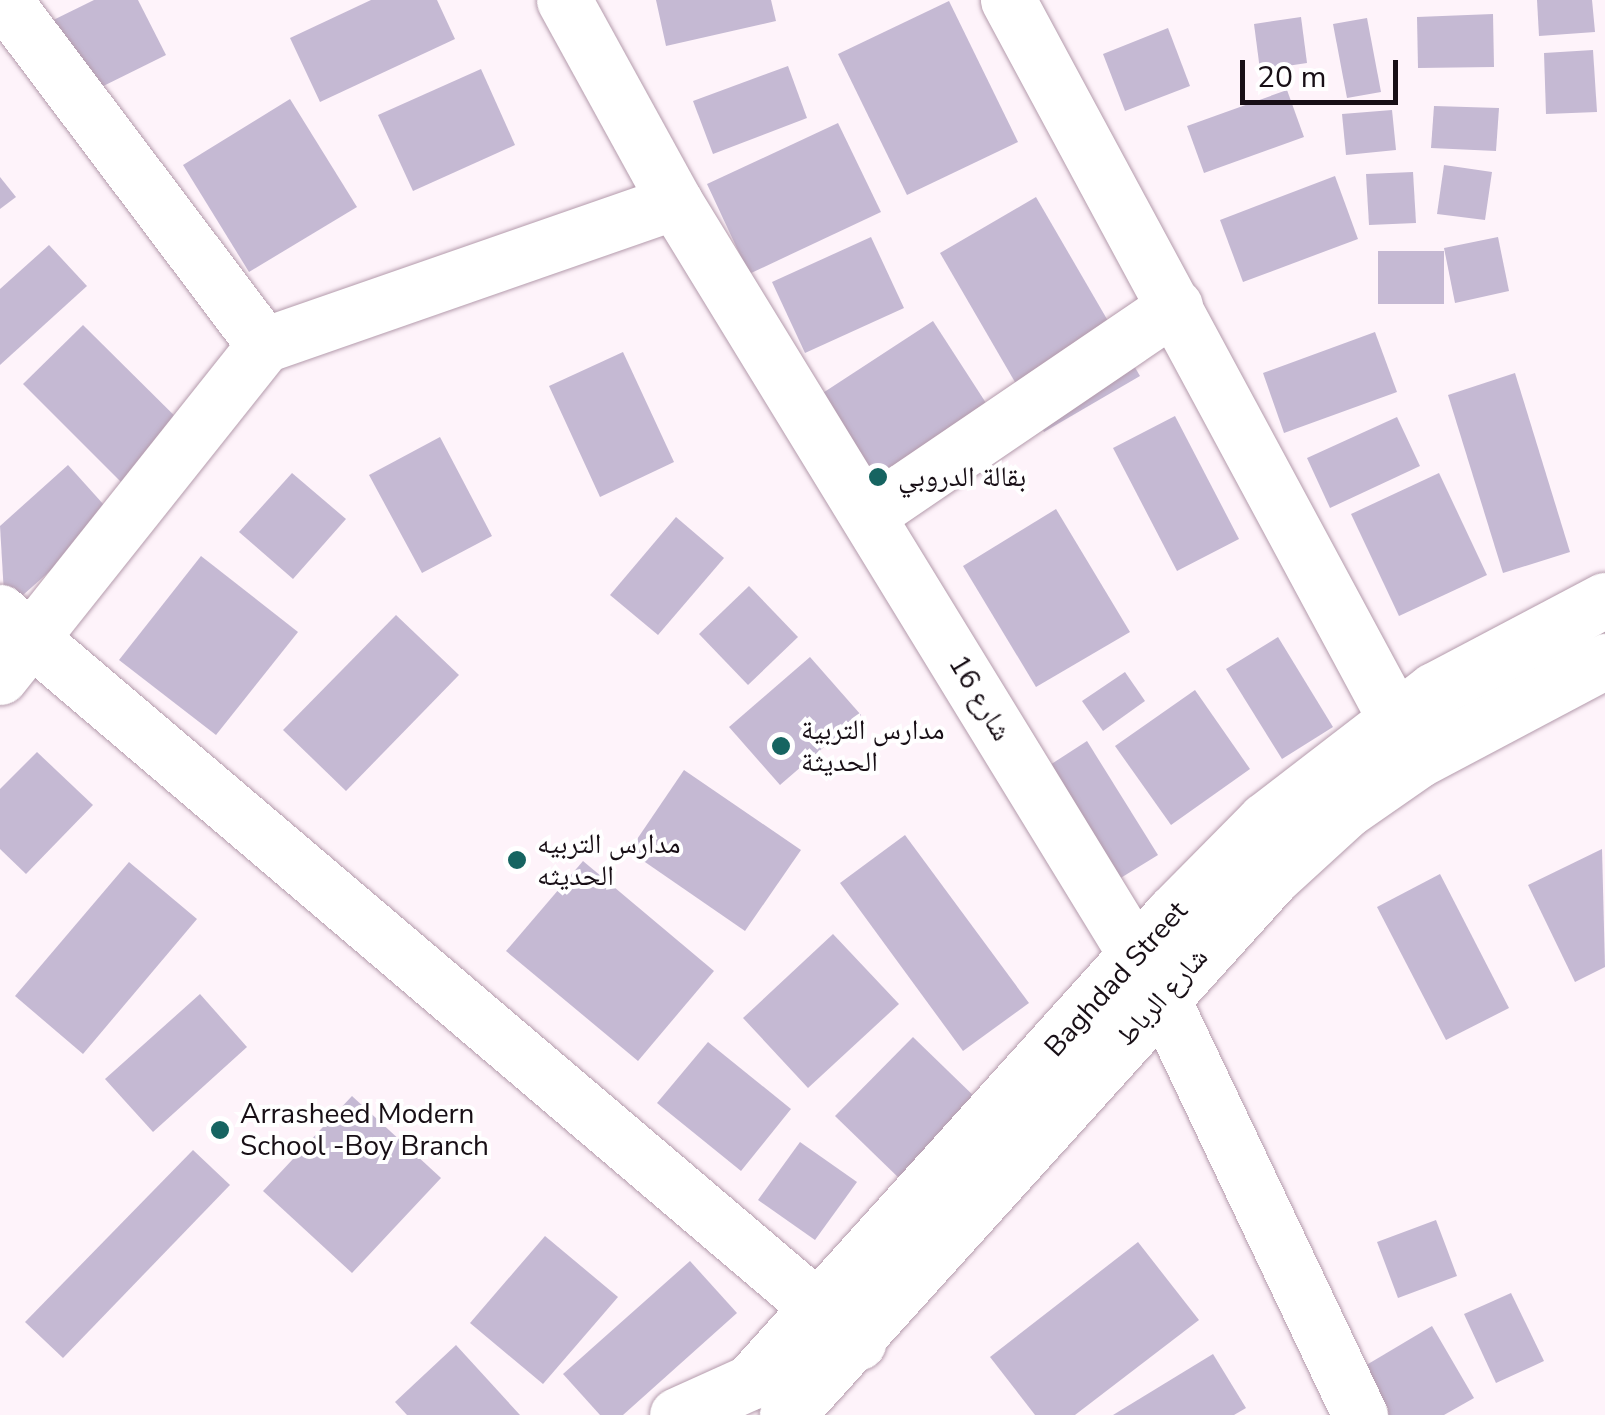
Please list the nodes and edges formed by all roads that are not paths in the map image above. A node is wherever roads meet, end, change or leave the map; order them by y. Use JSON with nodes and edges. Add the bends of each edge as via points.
{"nodes":[{"id":1,"x":4,"y":0,"type":"edge"},
{"id":2,"x":564,"y":0,"type":"edge"},
{"id":3,"x":1008,"y":0,"type":"edge"},
{"id":4,"x":675,"y":202,"type":"junction"},
{"id":5,"x":1175,"y":306,"type":"junction"},
{"id":6,"x":264,"y":345,"type":"junction"},
{"id":7,"x":868,"y":514,"type":"junction"},
{"id":8,"x":1605,"y":600,"type":"edge"},
{"id":9,"x":11,"y":642,"type":"edge"},
{"id":10,"x":1605,"y":662,"type":"edge"},
{"id":11,"x":1405,"y":739,"type":"junction"},
{"id":12,"x":1149,"y":977,"type":"junction"},
{"id":13,"x":839,"y":1326,"type":"junction"},
{"id":14,"x":678,"y":1415,"type":"edge"},
{"id":15,"x":787,"y":1415,"type":"edge"},
{"id":16,"x":1360,"y":1415,"type":"edge"}],
"edges":[{"from":1,"to":6,"type":"street"},
{"from":2,"to":4,"type":"street","name":"شارع 16"},
{"from":3,"to":5,"type":"street"},
{"from":4,"to":6,"type":"street"},
{"from":4,"to":7,"type":"street","name":"شارع 16"},
{"from":5,"to":7,"type":"street"},
{"from":5,"to":11,"type":"street"},
{"from":6,"to":9,"type":"street"},
{"from":7,"to":12,"type":"street","name":"شارع 16"},
{"from":8,"to":11,"type":"street","name":"Baghdad Street"},
{"from":9,"to":13,"type":"street"},
{"from":10,"to":11,"type":"street"},
{"from":11,"to":12,"type":"street","name":"Baghdad Street","via":[[1265,820]]},
{"from":12,"to":13,"type":"street","name":"Baghdad Street"},
{"from":12,"to":16,"type":"street","name":"شارع 16"},
{"from":13,"to":14,"type":"street","name":"Baghdad Street","via":[[750,1382]]},
{"from":13,"to":15,"type":"street"}]}
